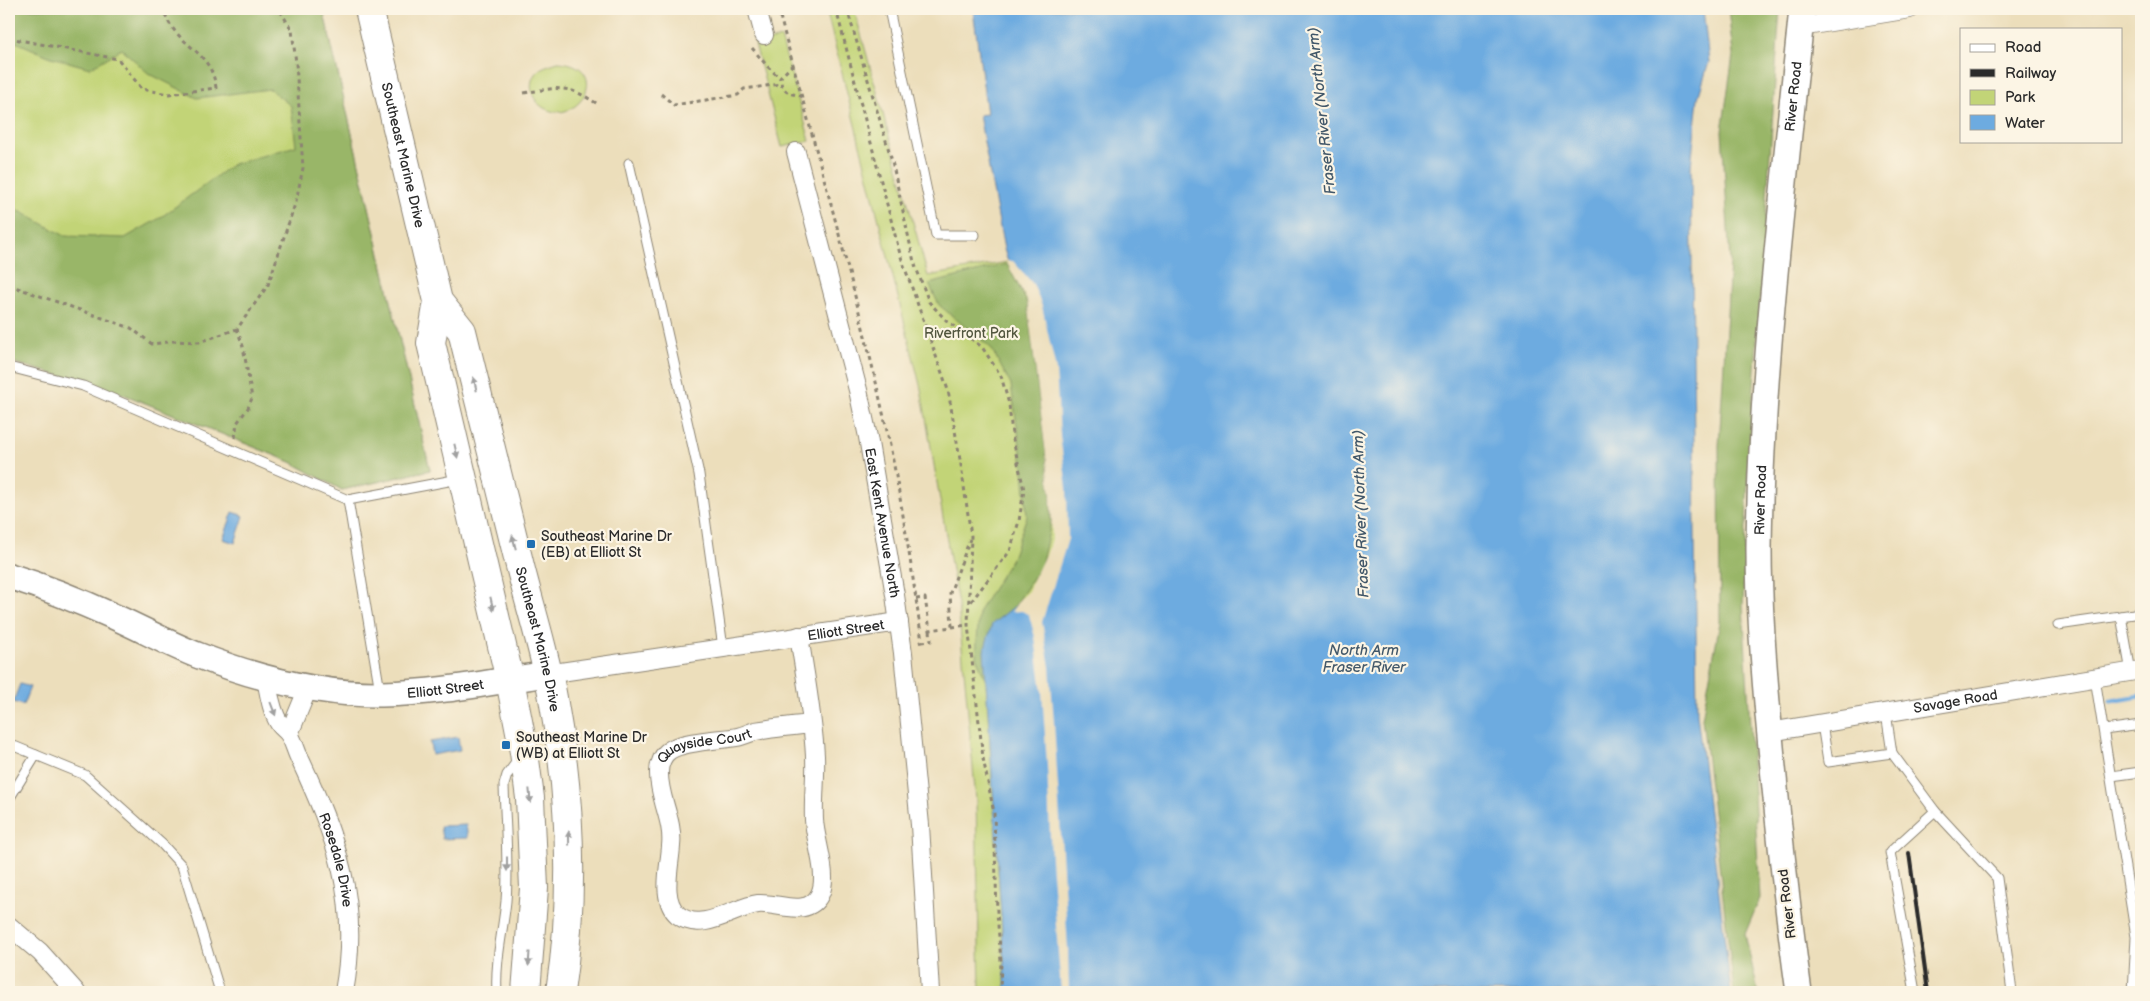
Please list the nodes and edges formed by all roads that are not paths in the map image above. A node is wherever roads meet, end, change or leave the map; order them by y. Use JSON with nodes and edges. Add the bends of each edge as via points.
{"nodes":[{"id":1,"x":369,"y":9,"type":"edge"},
{"id":2,"x":757,"y":9,"type":"edge"},
{"id":3,"x":889,"y":9,"type":"edge"},
{"id":4,"x":1910,"y":9,"type":"edge"},
{"id":5,"x":1801,"y":18,"type":"edge"},
{"id":6,"x":764,"y":35,"type":"dead end"},
{"id":7,"x":796,"y":152,"type":"dead end"},
{"id":8,"x":629,"y":163,"type":"dead end"},
{"id":9,"x":975,"y":235,"type":"dead end"},
{"id":10,"x":438,"y":301,"type":"junction"},
{"id":11,"x":9,"y":367,"type":"edge"},
{"id":12,"x":462,"y":478,"type":"junction"},
{"id":13,"x":348,"y":500,"type":"junction"},
{"id":14,"x":9,"y":576,"type":"edge"},
{"id":15,"x":2141,"y":613,"type":"edge"},
{"id":16,"x":2121,"y":616,"type":"junction"},
{"id":17,"x":899,"y":622,"type":"junction"},
{"id":18,"x":2058,"y":625,"type":"dead end"},
{"id":19,"x":799,"y":636,"type":"junction"},
{"id":20,"x":722,"y":648,"type":"junction"},
{"id":21,"x":2136,"y":671,"type":"edge"},
{"id":22,"x":547,"y":674,"type":"junction"},
{"id":23,"x":2095,"y":678,"type":"junction"},
{"id":24,"x":266,"y":679,"type":"junction"},
{"id":25,"x":510,"y":680,"type":"junction"},
{"id":26,"x":308,"y":688,"type":"junction"},
{"id":27,"x":381,"y":694,"type":"junction"},
{"id":28,"x":1886,"y":713,"type":"junction"},
{"id":29,"x":811,"y":724,"type":"junction"},
{"id":30,"x":1822,"y":724,"type":"junction"},
{"id":31,"x":2141,"y":725,"type":"edge"},
{"id":32,"x":2104,"y":730,"type":"junction"},
{"id":33,"x":1770,"y":732,"type":"junction"},
{"id":34,"x":289,"y":734,"type":"junction"},
{"id":35,"x":9,"y":744,"type":"edge"},
{"id":36,"x":524,"y":752,"type":"junction"},
{"id":37,"x":1892,"y":753,"type":"junction"},
{"id":38,"x":36,"y":755,"type":"junction"},
{"id":39,"x":2141,"y":772,"type":"edge"},
{"id":40,"x":2111,"y":776,"type":"junction"},
{"id":41,"x":9,"y":799,"type":"edge"},
{"id":42,"x":1935,"y":811,"type":"junction"},
{"id":43,"x":9,"y":926,"type":"edge"},
{"id":44,"x":76,"y":992,"type":"edge"},
{"id":45,"x":220,"y":992,"type":"edge"},
{"id":46,"x":344,"y":992,"type":"edge"},
{"id":47,"x":496,"y":992,"type":"edge"},
{"id":48,"x":526,"y":992,"type":"edge"},
{"id":49,"x":560,"y":992,"type":"edge"},
{"id":50,"x":930,"y":992,"type":"edge"},
{"id":51,"x":1799,"y":992,"type":"edge"},
{"id":52,"x":1915,"y":992,"type":"edge"},
{"id":53,"x":2012,"y":992,"type":"edge"},
{"id":54,"x":2133,"y":992,"type":"edge"}],
"edges":[{"from":1,"to":10,"type":"main road","name":"Southeast Marine Drive"},
{"from":2,"to":6,"type":"street"},
{"from":3,"to":9,"type":"lane","via":[[936,235]]},
{"from":4,"to":5,"type":"street"},
{"from":5,"to":33,"type":"street","name":"River Road","via":[[1774,286],[1759,547],[1760,613]]},
{"from":7,"to":17,"type":"street","name":"East Kent Avenue North","via":[[858,390]]},
{"from":8,"to":20,"type":"lane","via":[[699,474]]},
{"from":10,"to":12,"type":"main road","name":"Southeast Marine Drive","one_way":true,"via":[[431,343]]},
{"from":22,"to":10,"type":"main road","name":"Southeast Marine Drive","one_way":true,"via":[[462,331]]},
{"from":11,"to":13,"type":"lane","via":[[83,386]]},
{"from":12,"to":13,"type":"lane"},
{"from":12,"to":25,"type":"main road","name":"Southeast Marine Drive","one_way":true},
{"from":13,"to":27,"type":"lane"},
{"from":14,"to":24,"type":"street","name":"Elliott Street","via":[[50,588],[196,655]]},
{"from":15,"to":16,"type":"lane"},
{"from":16,"to":18,"type":"lane"},
{"from":16,"to":21,"type":"lane"},
{"from":17,"to":19,"type":"street","name":"Elliott Street"},
{"from":17,"to":50,"type":"street","name":"East Kent Avenue North","via":[[920,825]]},
{"from":19,"to":20,"type":"street","name":"Elliott Street"},
{"from":19,"to":29,"type":"street","name":"Quayside Court"},
{"from":20,"to":22,"type":"street","name":"Elliott Street"},
{"from":21,"to":23,"type":"street","name":"Savage Road"},
{"from":22,"to":25,"type":"street","name":"Elliott Street"},
{"from":49,"to":22,"type":"main road","name":"Southeast Marine Drive","one_way":true,"via":[[568,930],[569,826],[564,770]]},
{"from":23,"to":28,"type":"street","name":"Savage Road"},
{"from":23,"to":32,"type":"lane"},
{"from":24,"to":26,"type":"street","name":"Elliott Street"},
{"from":24,"to":34,"type":"street","name":"Rosedale Drive","one_way":true,"via":[[269,698],[279,723]]},
{"from":25,"to":27,"type":"street","name":"Elliott Street","via":[[446,690]]},
{"from":25,"to":36,"type":"main road","name":"Southeast Marine Drive"},
{"from":26,"to":27,"type":"street","name":"Elliott Street"},
{"from":26,"to":34,"type":"street"},
{"from":28,"to":30,"type":"street","name":"Savage Road"},
{"from":28,"to":37,"type":"lane"},
{"from":29,"to":29,"type":"street","name":"Quayside Court","via":[[815,755],[814,820],[823,878],[816,900],[810,905],[795,908],[757,904],[700,921],[679,916],[668,891],[672,838],[659,772],[665,755],[677,746]]},
{"from":30,"to":33,"type":"street","name":"Savage Road"},
{"from":30,"to":37,"type":"lane","via":[[1828,762]]},
{"from":31,"to":32,"type":"lane"},
{"from":32,"to":40,"type":"lane"},
{"from":33,"to":51,"type":"street","name":"River Road"},
{"from":34,"to":46,"type":"street","name":"Rosedale Drive","via":[[336,843],[345,882],[350,950]]},
{"from":35,"to":38,"type":"lane"},
{"from":36,"to":47,"type":"lane","one_way":true,"via":[[507,775],[504,785],[506,900]]},
{"from":36,"to":48,"type":"main road","name":"Southeast Marine Drive","one_way":true,"via":[[530,798],[534,888]]},
{"from":37,"to":42,"type":"lane"},
{"from":38,"to":41,"type":"lane"},
{"from":38,"to":45,"type":"lane","via":[[86,775],[182,866]]},
{"from":39,"to":40,"type":"lane"},
{"from":40,"to":54,"type":"lane","via":[[2136,937]]},
{"from":42,"to":52,"type":"lane","via":[[1890,852]]},
{"from":42,"to":53,"type":"lane","via":[[1997,878]]},
{"from":43,"to":44,"type":"street","via":[[40,952]]}]}
